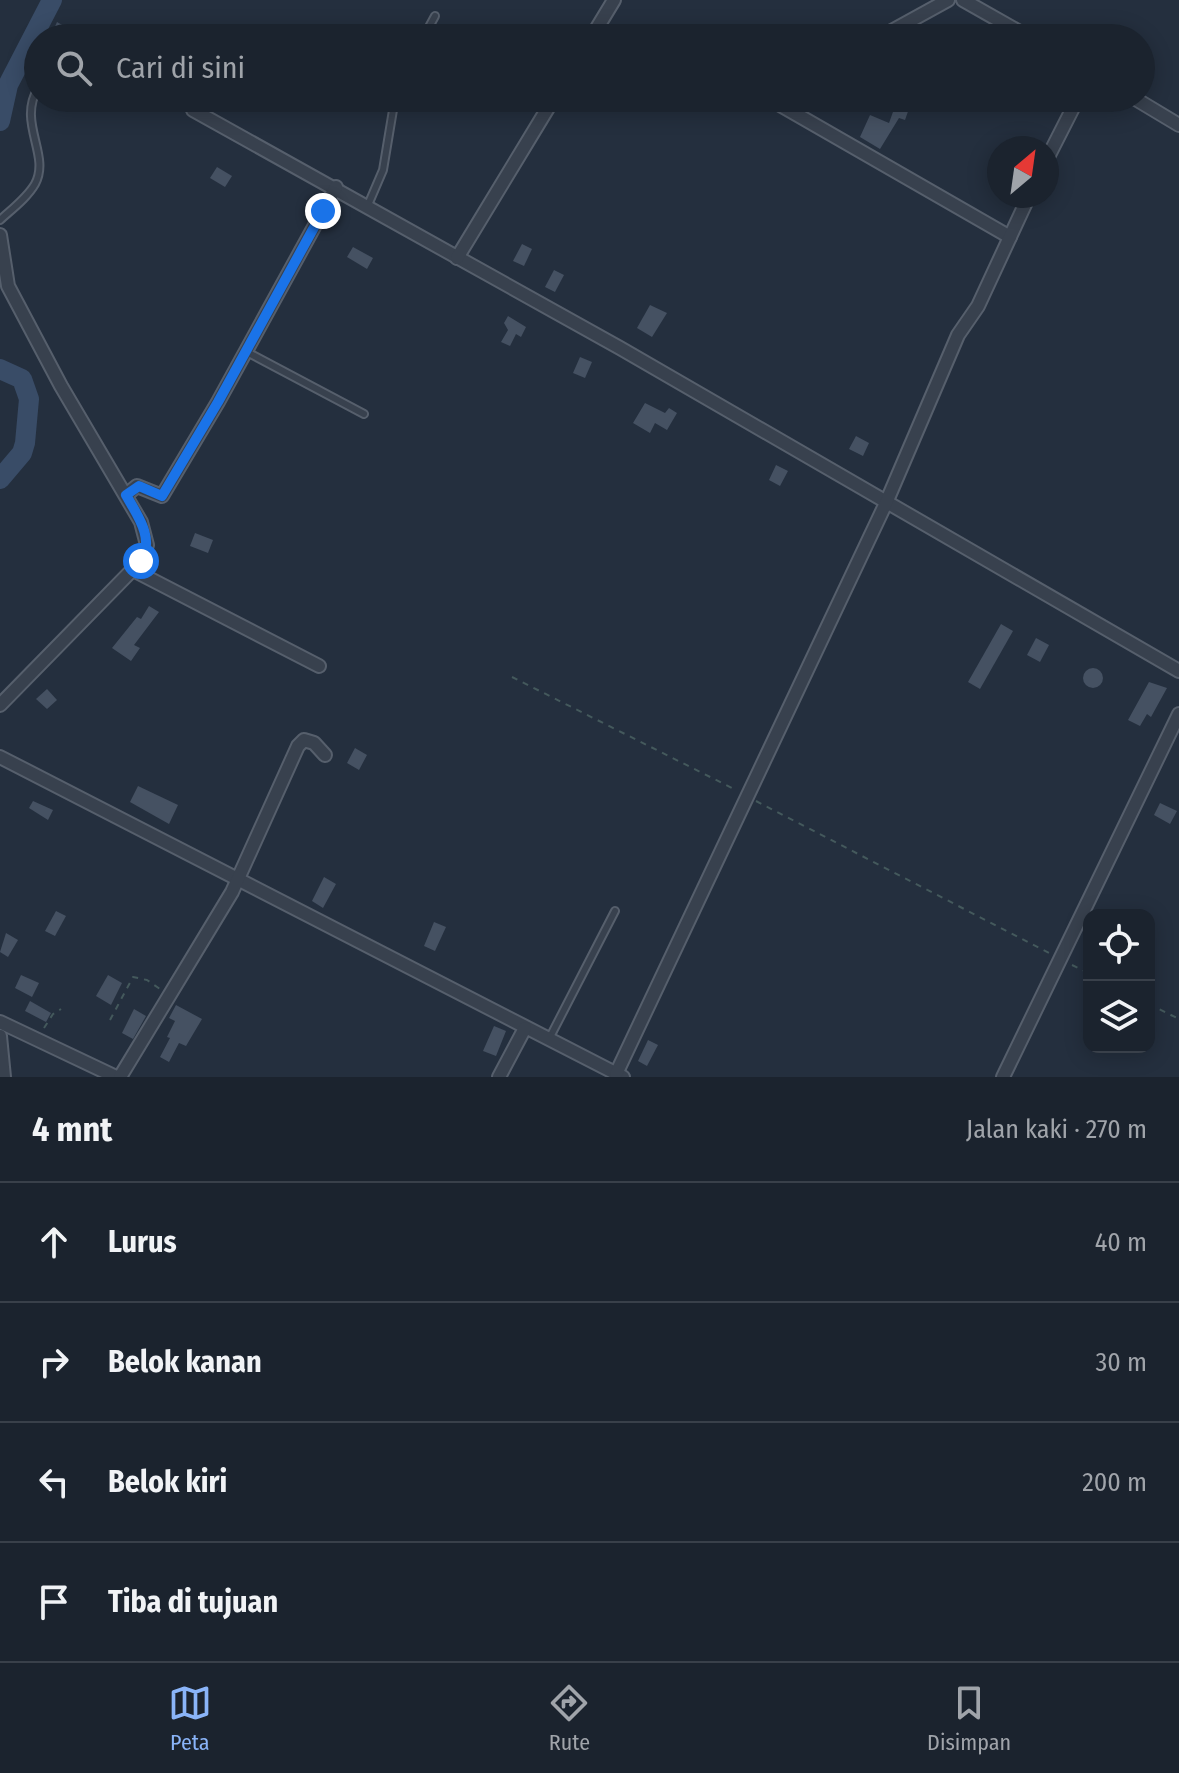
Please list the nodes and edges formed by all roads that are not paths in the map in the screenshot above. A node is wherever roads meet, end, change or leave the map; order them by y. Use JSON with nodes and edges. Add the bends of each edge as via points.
{"nodes":[{"id":1,"x":614,"y":0,"type":"edge"},
{"id":2,"x":948,"y":0,"type":"edge"},
{"id":3,"x":963,"y":0,"type":"edge"},
{"id":4,"x":435,"y":16,"type":"dead end"},
{"id":5,"x":431,"y":24,"type":"edge"},
{"id":6,"x":599,"y":24,"type":"edge"},
{"id":7,"x":904,"y":24,"type":"edge"},
{"id":8,"x":1005,"y":24,"type":"edge"},
{"id":9,"x":1155,"y":111,"type":"edge"},
{"id":10,"x":30,"y":112,"type":"edge"},
{"id":11,"x":197,"y":112,"type":"edge"},
{"id":12,"x":393,"y":112,"type":"edge"},
{"id":13,"x":546,"y":112,"type":"edge"},
{"id":14,"x":792,"y":112,"type":"edge"},
{"id":15,"x":1071,"y":112,"type":"edge"},
{"id":16,"x":1179,"y":125,"type":"edge"},
{"id":17,"x":1059,"y":136,"type":"edge"},
{"id":18,"x":336,"y":187,"type":"junction"},
{"id":19,"x":368,"y":205,"type":"junction"},
{"id":20,"x":1023,"y":208,"type":"edge"},
{"id":21,"x":0,"y":220,"type":"edge"},
{"id":22,"x":0,"y":235,"type":"edge"},
{"id":23,"x":1010,"y":237,"type":"junction"},
{"id":24,"x":457,"y":258,"type":"junction"},
{"id":25,"x":245,"y":351,"type":"junction"},
{"id":26,"x":364,"y":414,"type":"dead end"},
{"id":27,"x":126,"y":495,"type":"junction"},
{"id":28,"x":886,"y":503,"type":"junction"},
{"id":29,"x":133,"y":570,"type":"junction"},
{"id":30,"x":319,"y":666,"type":"dead end"},
{"id":31,"x":1179,"y":671,"type":"edge"},
{"id":32,"x":0,"y":705,"type":"edge"},
{"id":33,"x":1179,"y":714,"type":"edge"},
{"id":34,"x":325,"y":755,"type":"dead end"},
{"id":35,"x":0,"y":757,"type":"edge"},
{"id":36,"x":237,"y":881,"type":"junction"},
{"id":37,"x":615,"y":911,"type":"dead end"},
{"id":38,"x":0,"y":1022,"type":"edge"},
{"id":39,"x":525,"y":1028,"type":"junction"},
{"id":40,"x":0,"y":1036,"type":"edge"},
{"id":41,"x":548,"y":1041,"type":"junction"},
{"id":42,"x":620,"y":1075,"type":"edge"},
{"id":43,"x":4,"y":1077,"type":"edge"},
{"id":44,"x":118,"y":1077,"type":"edge"},
{"id":45,"x":499,"y":1077,"type":"edge"},
{"id":46,"x":1003,"y":1077,"type":"edge"}],
"edges":[{"from":1,"to":6,"type":"street"},
{"from":2,"to":7,"type":"street"},
{"from":3,"to":8,"type":"street"},
{"from":4,"to":5,"type":"lane"},
{"from":9,"to":16,"type":"street"},
{"from":10,"to":21,"type":"lane","via":[[37,181]]},
{"from":11,"to":18,"type":"street"},
{"from":12,"to":19,"type":"lane","via":[[383,170]]},
{"from":13,"to":24,"type":"street"},
{"from":14,"to":23,"type":"street"},
{"from":15,"to":17,"type":"street"},
{"from":18,"to":19,"type":"street"},
{"from":18,"to":25,"type":"street"},
{"from":19,"to":24,"type":"street"},
{"from":20,"to":23,"type":"street"},
{"from":22,"to":27,"type":"street","via":[[8,286]]},
{"from":23,"to":28,"type":"street","via":[[931,392]]},
{"from":24,"to":28,"type":"street"},
{"from":25,"to":26,"type":"lane"},
{"from":25,"to":27,"type":"street","via":[[162,496],[139,486]]},
{"from":27,"to":29,"type":"street","via":[[147,545]]},
{"from":28,"to":31,"type":"street"},
{"from":28,"to":42,"type":"street"},
{"from":29,"to":30,"type":"street"},
{"from":29,"to":32,"type":"street"},
{"from":33,"to":46,"type":"street"},
{"from":34,"to":36,"type":"street","via":[[314,743],[301,742]]},
{"from":35,"to":36,"type":"street"},
{"from":36,"to":39,"type":"street"},
{"from":36,"to":44,"type":"street"},
{"from":37,"to":41,"type":"lane"},
{"from":38,"to":44,"type":"street"},
{"from":39,"to":41,"type":"street"},
{"from":39,"to":45,"type":"street"},
{"from":40,"to":43,"type":"street"},
{"from":41,"to":42,"type":"street"}]}
